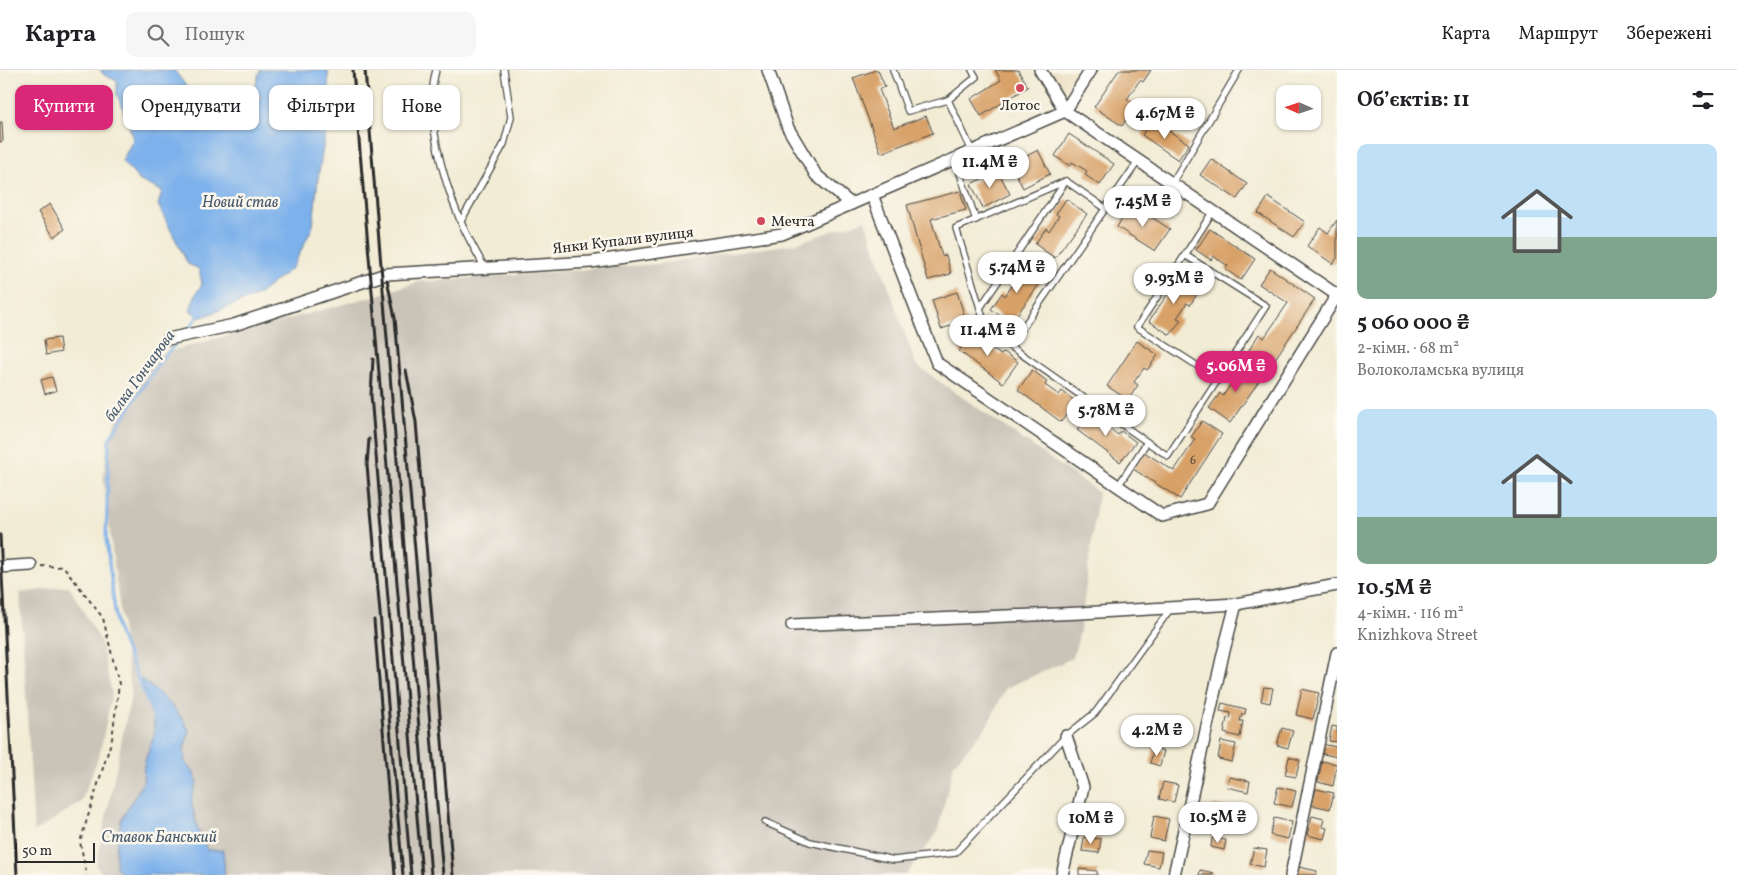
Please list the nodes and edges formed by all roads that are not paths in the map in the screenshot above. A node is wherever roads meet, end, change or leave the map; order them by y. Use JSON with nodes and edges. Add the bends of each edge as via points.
{"nodes":[{"id":1,"x":436,"y":70,"type":"edge"},
{"id":2,"x":504,"y":70,"type":"edge"},
{"id":3,"x":768,"y":70,"type":"edge"},
{"id":4,"x":893,"y":70,"type":"edge"},
{"id":5,"x":972,"y":70,"type":"edge"},
{"id":6,"x":1040,"y":70,"type":"edge"},
{"id":7,"x":1091,"y":70,"type":"edge"},
{"id":8,"x":1240,"y":70,"type":"edge"},
{"id":9,"x":948,"y":100,"type":"junction"},
{"id":10,"x":1065,"y":111,"type":"junction"},
{"id":11,"x":972,"y":151,"type":"junction"},
{"id":12,"x":955,"y":159,"type":"junction"},
{"id":13,"x":1139,"y":160,"type":"junction"},
{"id":14,"x":1066,"y":181,"type":"junction"},
{"id":15,"x":1172,"y":183,"type":"junction"},
{"id":16,"x":872,"y":194,"type":"junction"},
{"id":17,"x":851,"y":204,"type":"junction"},
{"id":18,"x":1106,"y":208,"type":"junction"},
{"id":19,"x":1213,"y":211,"type":"junction"},
{"id":20,"x":976,"y":220,"type":"junction"},
{"id":21,"x":461,"y":221,"type":"junction"},
{"id":22,"x":1185,"y":255,"type":"junction"},
{"id":23,"x":484,"y":268,"type":"junction"},
{"id":24,"x":1337,"y":295,"type":"edge"},
{"id":25,"x":980,"y":308,"type":"junction"},
{"id":26,"x":168,"y":339,"type":"dead end"},
{"id":27,"x":1010,"y":346,"type":"junction"},
{"id":28,"x":1218,"y":379,"type":"junction"},
{"id":29,"x":1148,"y":442,"type":"junction"},
{"id":30,"x":1118,"y":486,"type":"junction"},
{"id":31,"x":31,"y":565,"type":"road end"},
{"id":32,"x":0,"y":567,"type":"edge"},
{"id":33,"x":1337,"y":585,"type":"edge"},
{"id":34,"x":1236,"y":604,"type":"junction"},
{"id":35,"x":1171,"y":608,"type":"junction"},
{"id":36,"x":792,"y":625,"type":"dead end"},
{"id":37,"x":1337,"y":652,"type":"edge"},
{"id":38,"x":1066,"y":736,"type":"junction"},
{"id":39,"x":765,"y":822,"type":"dead end"},
{"id":40,"x":1062,"y":875,"type":"edge"},
{"id":41,"x":1174,"y":875,"type":"edge"},
{"id":42,"x":1291,"y":875,"type":"edge"}],
"edges":[{"from":1,"to":21,"type":"lane","via":[[433,121],[445,177]]},
{"from":2,"to":21,"type":"lane","via":[[510,117],[504,144]]},
{"from":3,"to":17,"type":"street","via":[[788,128],[816,175]]},
{"from":4,"to":9,"type":"lane","via":[[908,111]]},
{"from":5,"to":9,"type":"lane","via":[[976,77]]},
{"from":6,"to":10,"type":"street"},
{"from":7,"to":10,"type":"street"},
{"from":8,"to":15,"type":"lane"},
{"from":9,"to":11,"type":"lane"},
{"from":10,"to":11,"type":"street","name":"Янки Купали вулиця"},
{"from":10,"to":13,"type":"street"},
{"from":11,"to":12,"type":"street","name":"Янки Купали вулиця"},
{"from":12,"to":16,"type":"street","name":"Янки Купали вулиця"},
{"from":12,"to":20,"type":"lane"},
{"from":13,"to":15,"type":"street"},
{"from":13,"to":18,"type":"lane"},
{"from":14,"to":18,"type":"lane"},
{"from":14,"to":20,"type":"lane"},
{"from":14,"to":25,"type":"lane"},
{"from":15,"to":19,"type":"street"},
{"from":16,"to":17,"type":"street","name":"Янки Купали вулиця"},
{"from":16,"to":30,"type":"street","via":[[937,363]]},
{"from":17,"to":23,"type":"street","name":"Янки Купали вулиця","via":[[782,234],[590,262]]},
{"from":18,"to":27,"type":"lane"},
{"from":19,"to":22,"type":"lane"},
{"from":19,"to":24,"type":"street"},
{"from":20,"to":25,"type":"lane","via":[[956,228]]},
{"from":21,"to":23,"type":"lane"},
{"from":22,"to":28,"type":"lane","via":[[1137,327]]},
{"from":22,"to":28,"type":"lane","via":[[1266,306]]},
{"from":23,"to":26,"type":"street","name":"Янки Купали вулиця","via":[[386,274],[234,325]]},
{"from":24,"to":30,"type":"street","via":[[1207,504],[1162,516]]},
{"from":25,"to":27,"type":"lane","via":[[986,328]]},
{"from":27,"to":29,"type":"lane"},
{"from":28,"to":29,"type":"lane","via":[[1168,456]]},
{"from":29,"to":30,"type":"lane"},
{"from":31,"to":32,"type":"street"},
{"from":33,"to":34,"type":"street"},
{"from":34,"to":35,"type":"street"},
{"from":34,"to":41,"type":"street"},
{"from":35,"to":36,"type":"street"},
{"from":35,"to":38,"type":"lane","via":[[1095,713]]},
{"from":37,"to":42,"type":"street"},
{"from":38,"to":39,"type":"lane","via":[[955,853],[894,860],[810,842]]},
{"from":38,"to":40,"type":"street","via":[[1083,787]]}]}
